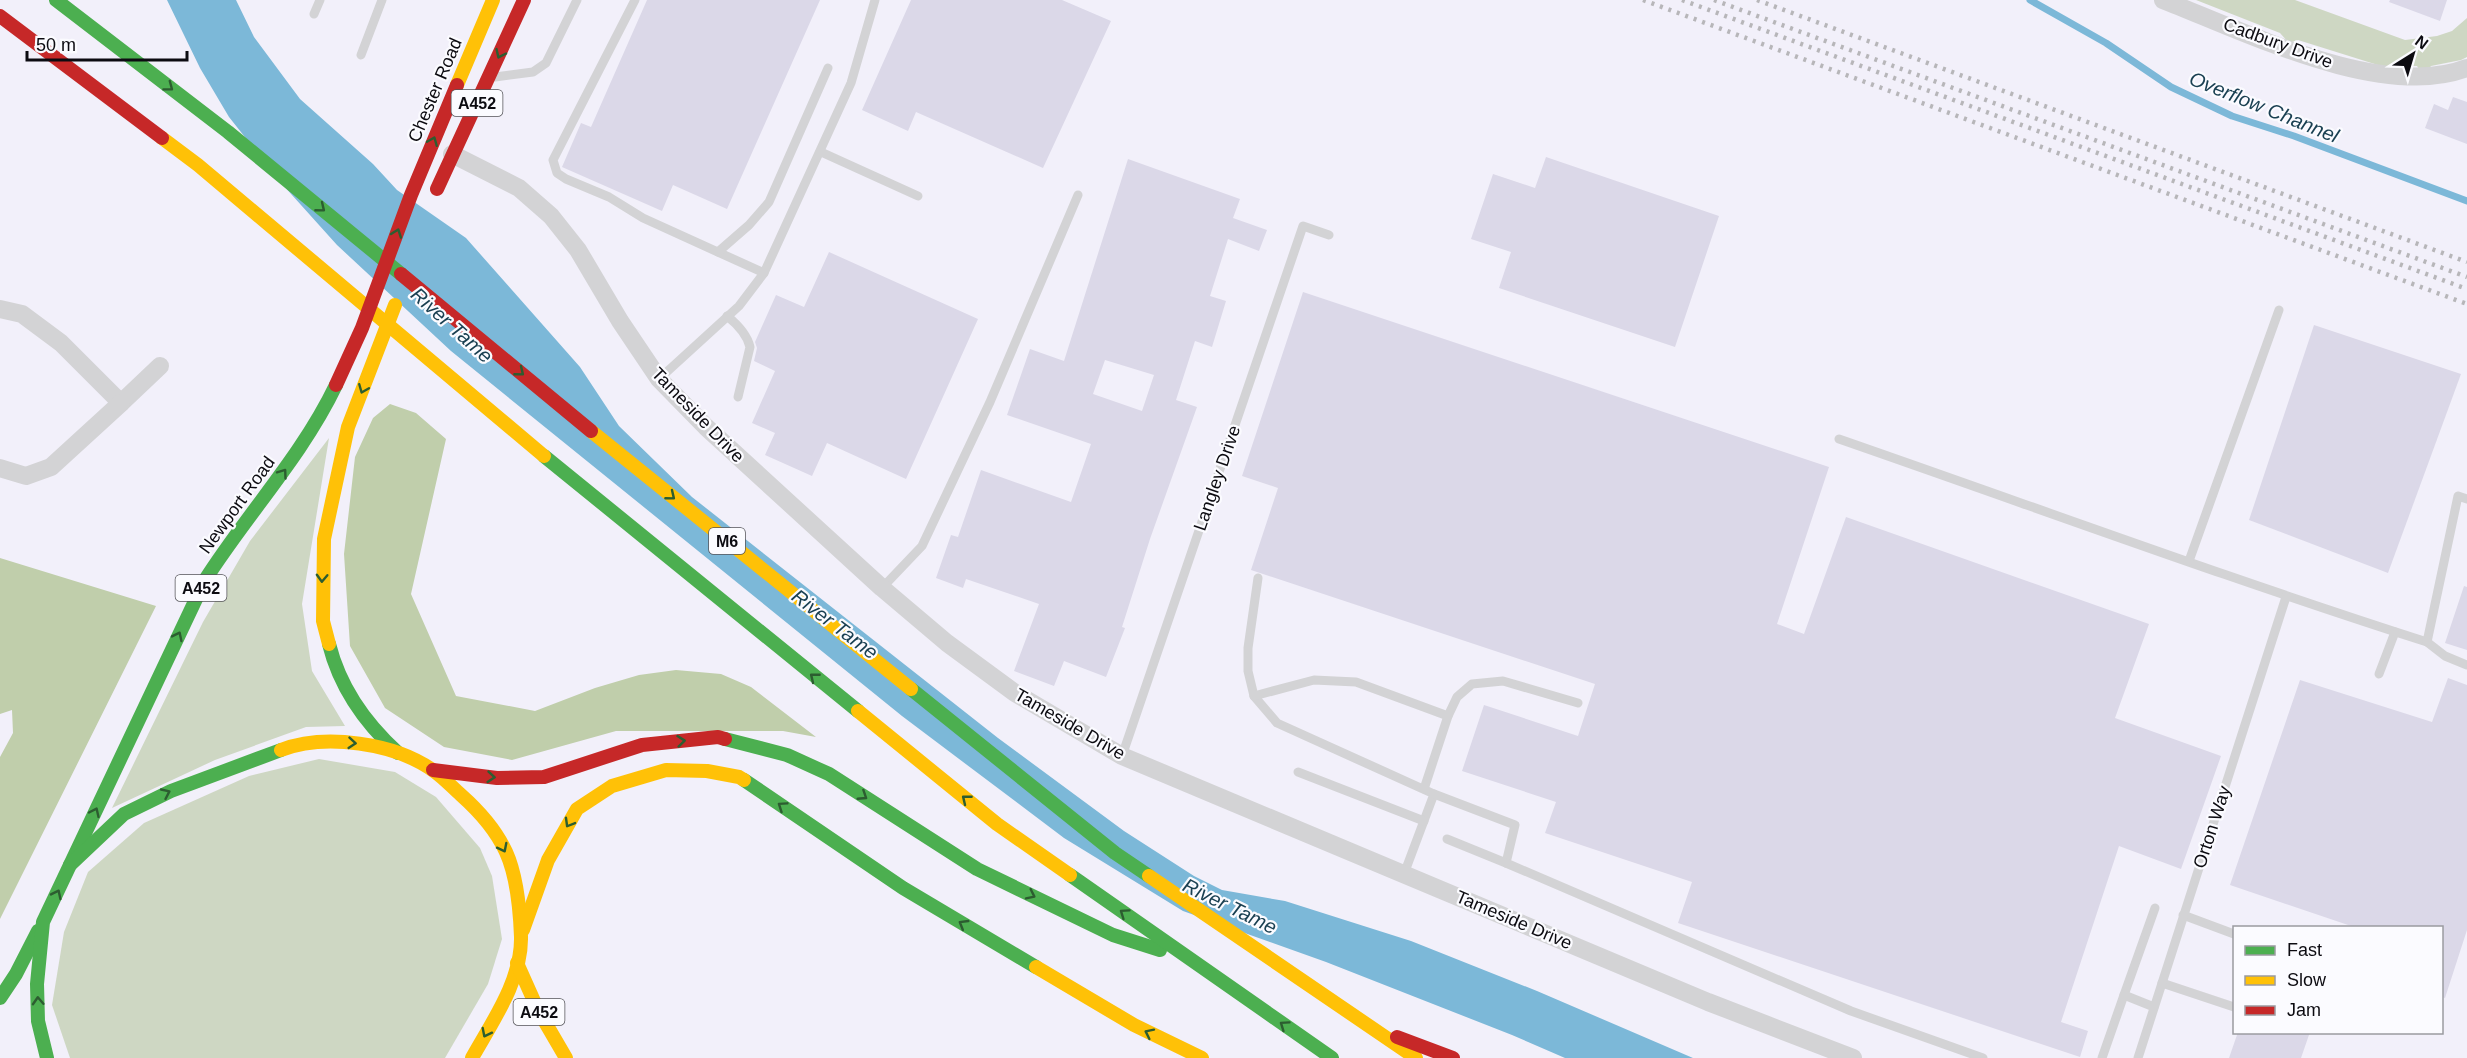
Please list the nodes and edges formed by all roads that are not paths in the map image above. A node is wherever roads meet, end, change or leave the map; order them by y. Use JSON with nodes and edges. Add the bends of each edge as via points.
{"nodes":[{"id":1,"x":56,"y":0,"type":"edge"},
{"id":2,"x":320,"y":0,"type":"edge"},
{"id":3,"x":382,"y":0,"type":"edge"},
{"id":4,"x":493,"y":0,"type":"edge"},
{"id":5,"x":524,"y":0,"type":"edge"},
{"id":6,"x":577,"y":0,"type":"edge"},
{"id":7,"x":635,"y":0,"type":"edge"},
{"id":8,"x":875,"y":0,"type":"edge"},
{"id":9,"x":2163,"y":0,"type":"edge"},
{"id":10,"x":314,"y":14,"type":"dead end"},
{"id":11,"x":0,"y":16,"type":"edge"},
{"id":12,"x":361,"y":55,"type":"dead end"},
{"id":13,"x":828,"y":68,"type":"dead end"},
{"id":14,"x":2467,"y":68,"type":"edge"},
{"id":15,"x":489,"y":77,"type":"junction"},
{"id":16,"x":821,"y":152,"type":"junction"},
{"id":17,"x":452,"y":154,"type":"junction"},
{"id":18,"x":411,"y":195,"type":"joint"},
{"id":19,"x":1078,"y":195,"type":"dead end"},
{"id":20,"x":918,"y":196,"type":"dead end"},
{"id":21,"x":429,"y":206,"type":"dead end"},
{"id":22,"x":1329,"y":235,"type":"dead end"},
{"id":23,"x":718,"y":252,"type":"junction"},
{"id":24,"x":411,"y":260,"type":"dead end"},
{"id":25,"x":764,"y":273,"type":"junction"},
{"id":26,"x":0,"y":309,"type":"edge"},
{"id":27,"x":2279,"y":310,"type":"dead end"},
{"id":28,"x":727,"y":316,"type":"junction"},
{"id":29,"x":160,"y":366,"type":"dead end"},
{"id":30,"x":659,"y":379,"type":"junction"},
{"id":31,"x":738,"y":397,"type":"dead end"},
{"id":32,"x":121,"y":403,"type":"junction"},
{"id":33,"x":1839,"y":439,"type":"dead end"},
{"id":34,"x":0,"y":468,"type":"edge"},
{"id":35,"x":2467,"y":499,"type":"edge"},
{"id":36,"x":2189,"y":561,"type":"junction"},
{"id":37,"x":1258,"y":578,"type":"dead end"},
{"id":38,"x":882,"y":588,"type":"junction"},
{"id":39,"x":2286,"y":597,"type":"junction"},
{"id":40,"x":2395,"y":632,"type":"junction"},
{"id":41,"x":2427,"y":642,"type":"junction"},
{"id":42,"x":2467,"y":665,"type":"edge"},
{"id":43,"x":2379,"y":675,"type":"dead end"},
{"id":44,"x":1254,"y":696,"type":"junction"},
{"id":45,"x":1578,"y":703,"type":"dead end"},
{"id":46,"x":1448,"y":716,"type":"junction"},
{"id":47,"x":399,"y":754,"type":"junction"},
{"id":48,"x":1122,"y":756,"type":"junction"},
{"id":49,"x":433,"y":770,"type":"junction"},
{"id":50,"x":1298,"y":772,"type":"dead end"},
{"id":51,"x":1424,"y":789,"type":"junction"},
{"id":52,"x":1434,"y":794,"type":"junction"},
{"id":53,"x":1424,"y":821,"type":"junction"},
{"id":54,"x":1447,"y":839,"type":"dead end"},
{"id":55,"x":1506,"y":863,"type":"junction"},
{"id":56,"x":70,"y":865,"type":"junction"},
{"id":57,"x":1404,"y":874,"type":"junction"},
{"id":58,"x":2155,"y":908,"type":"dead end"},
{"id":59,"x":2183,"y":915,"type":"junction"},
{"id":60,"x":43,"y":922,"type":"junction"},
{"id":61,"x":2233,"y":933,"type":"edge"},
{"id":62,"x":521,"y":938,"type":"junction"},
{"id":63,"x":517,"y":963,"type":"junction"},
{"id":64,"x":1243,"y":979,"type":"dead end"},
{"id":65,"x":2162,"y":982,"type":"junction"},
{"id":66,"x":2124,"y":995,"type":"junction"},
{"id":67,"x":0,"y":998,"type":"edge"},
{"id":68,"x":2233,"y":1006,"type":"edge"},
{"id":69,"x":2154,"y":1007,"type":"junction"},
{"id":70,"x":1321,"y":1008,"type":"dead end"},
{"id":71,"x":47,"y":1058,"type":"edge"},
{"id":72,"x":472,"y":1058,"type":"edge"},
{"id":73,"x":566,"y":1058,"type":"edge"},
{"id":74,"x":1202,"y":1058,"type":"edge"},
{"id":75,"x":1332,"y":1058,"type":"edge"},
{"id":76,"x":1416,"y":1058,"type":"edge"},
{"id":77,"x":1454,"y":1058,"type":"edge"},
{"id":78,"x":1853,"y":1058,"type":"edge"},
{"id":79,"x":1983,"y":1058,"type":"edge"},
{"id":80,"x":2102,"y":1058,"type":"edge"},
{"id":81,"x":2138,"y":1058,"type":"edge"}],
"edges":[{"from":1,"to":76,"type":"main road","number":"M6","one_way":true,"via":[[228,132],[653,482],[1115,853]]},
{"from":2,"to":10,"type":"lane"},
{"from":3,"to":12,"type":"lane"},
{"from":18,"to":4,"type":"main road","name":"Chester Road","number":"A452","one_way":true},
{"from":5,"to":15,"type":"main road","number":"A452","one_way":true},
{"from":6,"to":15,"type":"lane","via":[[546,63],[533,72]]},
{"from":7,"to":23,"type":"lane","via":[[571,122],[553,160],[554,167],[566,179]]},
{"from":8,"to":16,"type":"lane","via":[[851,83]]},
{"from":9,"to":14,"type":"street","name":"Cadbury Drive","via":[[2337,65],[2389,76],[2426,77]]},
{"from":75,"to":11,"type":"main road","one_way":true,"via":[[997,824],[623,522],[198,165]]},
{"from":13,"to":23,"type":"lane","via":[[769,202]]},
{"from":15,"to":17,"type":"main road","number":"A452"},
{"from":16,"to":20,"type":"lane"},
{"from":16,"to":25,"type":"lane"},
{"from":17,"to":21,"type":"main road","number":"A452"},
{"from":17,"to":30,"type":"street","name":"Tameside Drive","via":[[519,188],[550,216],[578,250]]},
{"from":56,"to":18,"type":"main road","name":"Newport Road","number":"A452","one_way":true,"via":[[205,580],[283,473],[326,405],[362,328]]},
{"from":19,"to":38,"type":"lane","via":[[990,402],[922,546]]},
{"from":22,"to":48,"type":"lane","name":"Langley Drive","via":[[1303,226]]},
{"from":23,"to":25,"type":"lane"},
{"from":24,"to":47,"type":"main road","one_way":true,"via":[[348,427],[324,539],[323,621],[335,669],[375,732]]},
{"from":25,"to":28,"type":"lane"},
{"from":26,"to":32,"type":"street","via":[[22,314],[61,343]]},
{"from":27,"to":36,"type":"lane"},
{"from":28,"to":30,"type":"lane"},
{"from":28,"to":31,"type":"lane","via":[[737,324],[750,347]]},
{"from":29,"to":32,"type":"street"},
{"from":30,"to":38,"type":"street","name":"Tameside Drive","via":[[714,435]]},
{"from":32,"to":34,"type":"street","via":[[51,467],[26,476]]},
{"from":33,"to":36,"type":"lane"},
{"from":35,"to":41,"type":"lane","via":[[2458,496]]},
{"from":36,"to":39,"type":"lane"},
{"from":37,"to":44,"type":"lane","via":[[1248,648]]},
{"from":38,"to":48,"type":"street","name":"Tameside Drive","via":[[1015,693]]},
{"from":39,"to":40,"type":"lane"},
{"from":39,"to":59,"type":"lane","name":"Orton Way"},
{"from":40,"to":41,"type":"lane"},
{"from":40,"to":43,"type":"lane"},
{"from":41,"to":42,"type":"lane","via":[[2445,656]]},
{"from":44,"to":46,"type":"lane","via":[[1314,680],[1356,682]]},
{"from":44,"to":51,"type":"lane","via":[[1277,723]]},
{"from":45,"to":46,"type":"lane","via":[[1503,681],[1472,684],[1457,697]]},
{"from":46,"to":51,"type":"lane"},
{"from":47,"to":49,"type":"main road"},
{"from":56,"to":47,"type":"main road","one_way":true,"via":[[124,814],[171,791],[275,751],[294,745],[337,742],[366,744]]},
{"from":48,"to":57,"type":"street","name":"Tameside Drive"},
{"from":49,"to":62,"type":"main road","one_way":true,"via":[[474,807],[506,852]]},
{"from":49,"to":64,"type":"main road","one_way":true,"via":[[497,778],[544,777],[642,745],[718,738],[764,749],[829,774],[977,868],[1113,935]]},
{"from":50,"to":53,"type":"lane"},
{"from":51,"to":52,"type":"lane"},
{"from":52,"to":53,"type":"lane"},
{"from":52,"to":55,"type":"lane","via":[[1515,825]]},
{"from":53,"to":57,"type":"lane"},
{"from":54,"to":55,"type":"lane"},
{"from":55,"to":79,"type":"lane","via":[[1851,1011]]},
{"from":60,"to":56,"type":"main road","name":"Newport Road","one_way":true},
{"from":57,"to":78,"type":"street","name":"Tameside Drive","via":[[1708,1002]]},
{"from":58,"to":66,"type":"lane"},
{"from":59,"to":61,"type":"lane"},
{"from":59,"to":65,"type":"lane","name":"Orton Way"},
{"from":60,"to":67,"type":"main road"},
{"from":71,"to":60,"type":"main road","one_way":true,"via":[[37,984]]},
{"from":62,"to":63,"type":"main road"},
{"from":74,"to":62,"type":"main road","one_way":true,"via":[[1134,1025],[903,888],[739,777],[707,771],[666,770],[644,776],[612,786],[577,809],[548,860]]},
{"from":63,"to":72,"type":"main road","one_way":true,"via":[[504,1000]]},
{"from":63,"to":73,"type":"main road","number":"A452"},
{"from":65,"to":68,"type":"lane"},
{"from":65,"to":69,"type":"lane","name":"Orton Way"},
{"from":66,"to":69,"type":"lane"},
{"from":66,"to":80,"type":"lane"},
{"from":69,"to":81,"type":"lane","name":"Orton Way"},
{"from":70,"to":77,"type":"main road"}]}
